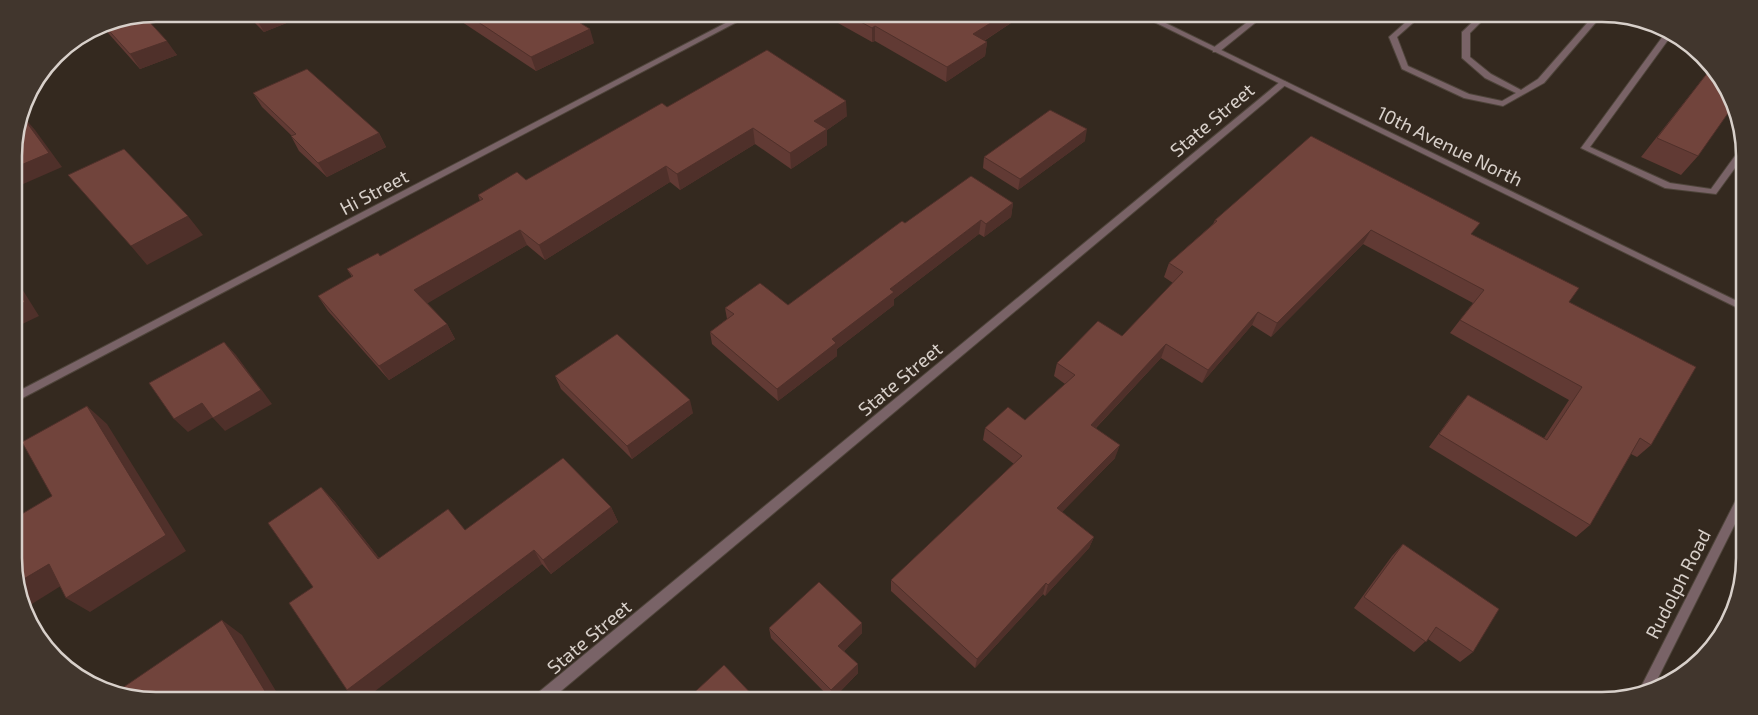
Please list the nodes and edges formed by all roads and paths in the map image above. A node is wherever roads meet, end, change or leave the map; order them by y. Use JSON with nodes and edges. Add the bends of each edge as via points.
{"nodes":[{"id":1,"x":1159,"y":22,"type":"edge"},
{"id":2,"x":1251,"y":22,"type":"edge"},
{"id":3,"x":1410,"y":22,"type":"edge"},
{"id":4,"x":1476,"y":22,"type":"edge"},
{"id":5,"x":1592,"y":22,"type":"edge"},
{"id":6,"x":732,"y":23,"type":"edge"},
{"id":7,"x":1665,"y":38,"type":"edge"},
{"id":8,"x":1216,"y":50,"type":"junction"},
{"id":9,"x":1284,"y":83,"type":"junction"},
{"id":10,"x":1522,"y":93,"type":"junction"},
{"id":11,"x":1736,"y":161,"type":"edge"},
{"id":12,"x":1736,"y":304,"type":"edge"},
{"id":13,"x":22,"y":394,"type":"edge"},
{"id":14,"x":1736,"y":512,"type":"edge"},
{"id":15,"x":1649,"y":684,"type":"edge"},
{"id":16,"x":550,"y":692,"type":"edge"}],
"edges":[{"from":1,"to":8,"type":"street","name":"10th Avenue North"},
{"from":2,"to":8,"type":"street"},
{"from":3,"to":10,"type":"street","via":[[1393,37],[1405,67],[1467,96],[1503,104]]},
{"from":4,"to":10,"type":"street","via":[[1466,32],[1466,58],[1488,76]]},
{"from":5,"to":10,"type":"street","via":[[1541,81]]},
{"from":6,"to":13,"type":"street","name":"Hi Street"},
{"from":7,"to":11,"type":"street","via":[[1585,148],[1668,186],[1713,192]]},
{"from":8,"to":9,"type":"street","name":"10th Avenue North"},
{"from":9,"to":12,"type":"street","name":"10th Avenue North"},
{"from":9,"to":16,"type":"street","name":"State Street"},
{"from":14,"to":15,"type":"street","name":"Rudolph Road"}]}
